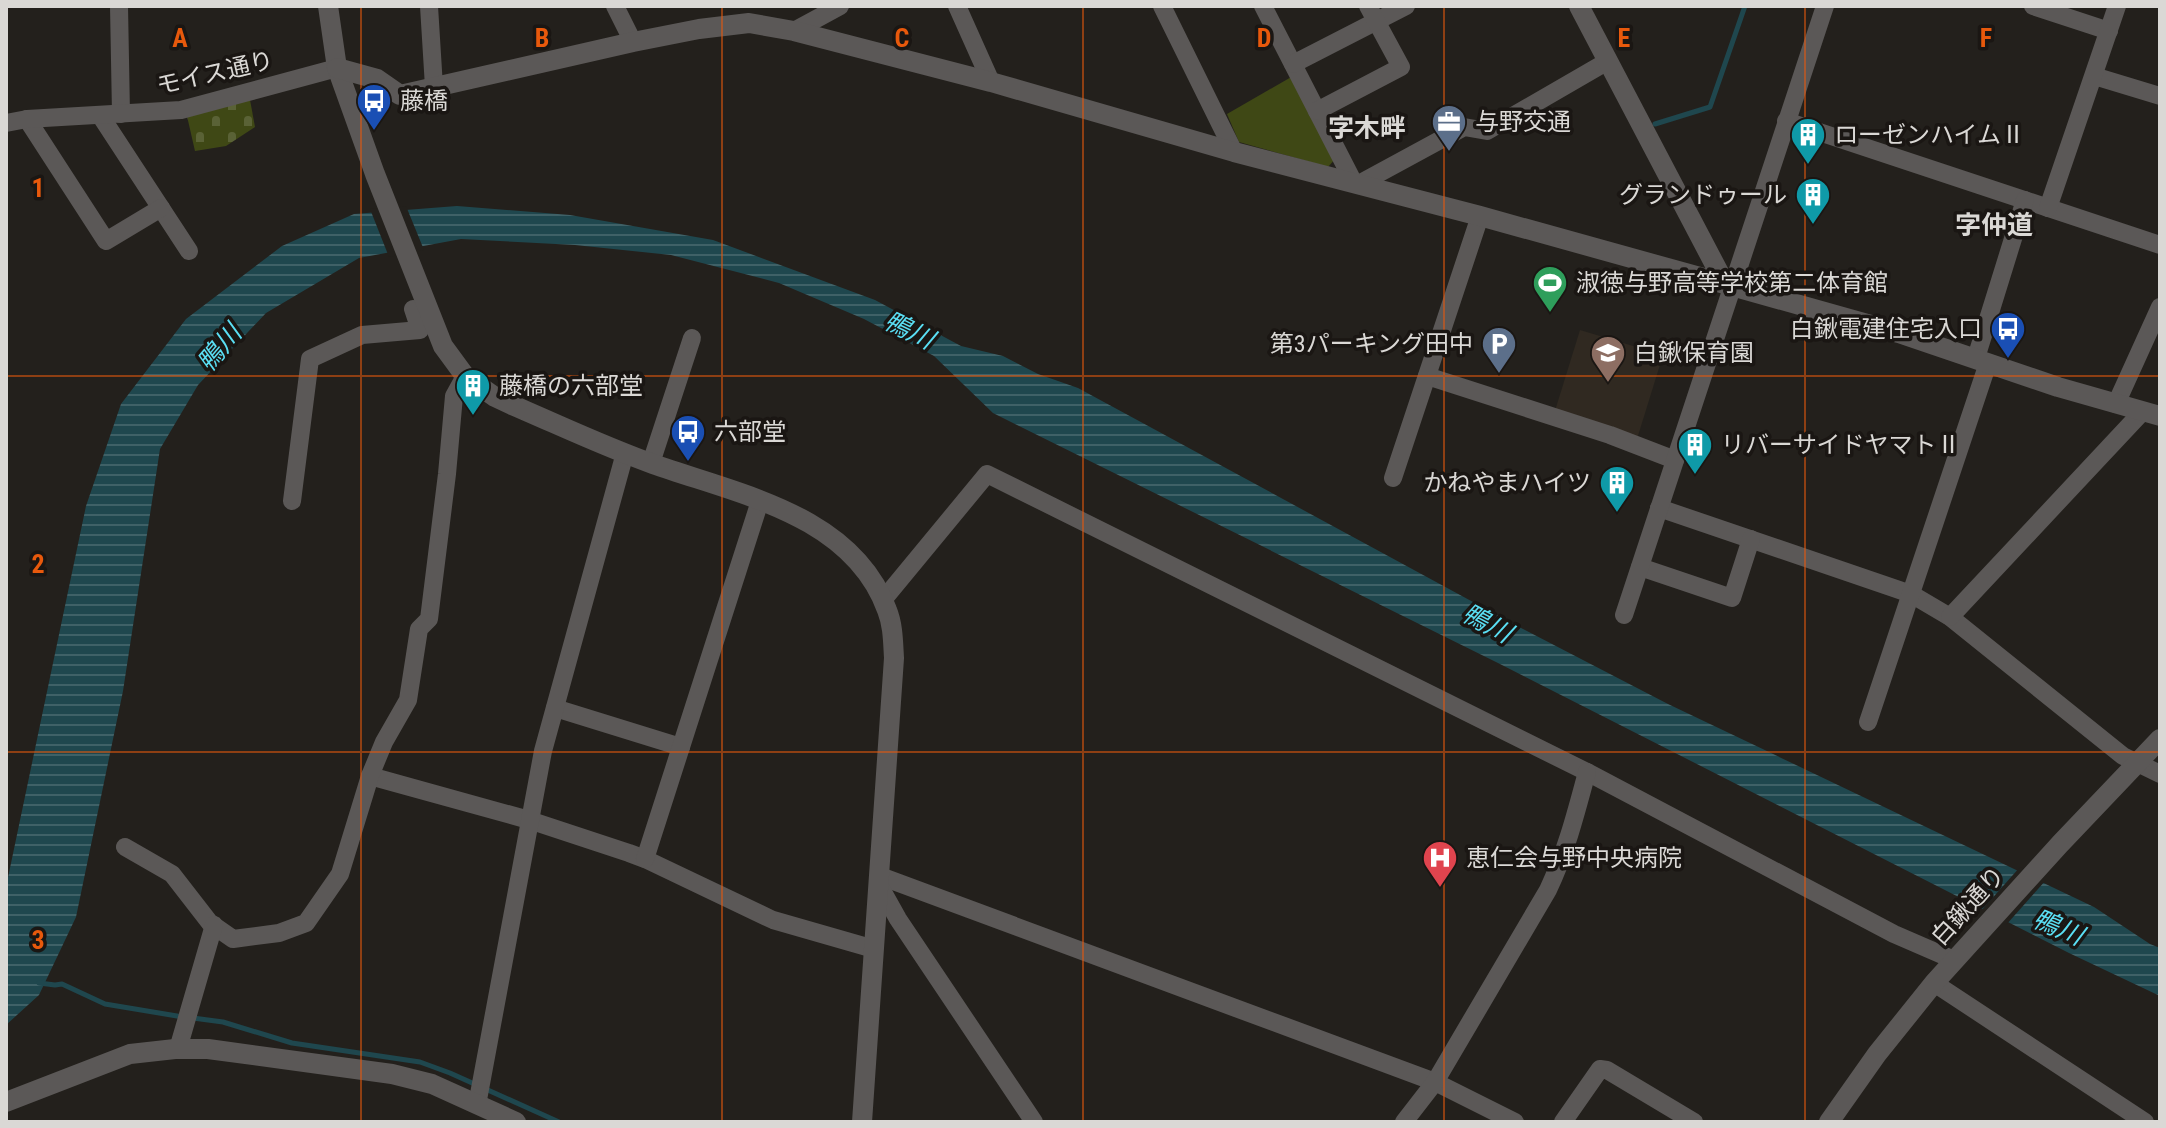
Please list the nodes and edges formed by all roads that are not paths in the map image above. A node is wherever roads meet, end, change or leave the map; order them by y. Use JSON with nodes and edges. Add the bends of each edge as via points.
{"nodes":[{"id":1,"x":119,"y":6,"type":"edge"},
{"id":2,"x":328,"y":6,"type":"edge"},
{"id":3,"x":429,"y":6,"type":"edge"},
{"id":4,"x":615,"y":6,"type":"edge"},
{"id":5,"x":799,"y":6,"type":"edge"},
{"id":6,"x":840,"y":6,"type":"edge"},
{"id":7,"x":957,"y":6,"type":"edge"},
{"id":8,"x":1162,"y":6,"type":"edge"},
{"id":9,"x":1263,"y":6,"type":"edge"},
{"id":10,"x":1406,"y":6,"type":"edge"},
{"id":11,"x":1579,"y":6,"type":"edge"},
{"id":12,"x":1825,"y":6,"type":"edge"},
{"id":13,"x":2033,"y":6,"type":"edge"},
{"id":14,"x":2117,"y":6,"type":"edge"},
{"id":15,"x":1372,"y":14,"type":"edge"},
{"id":16,"x":801,"y":27,"type":"junction"},
{"id":17,"x":2109,"y":31,"type":"junction"},
{"id":18,"x":633,"y":42,"type":"junction"},
{"id":19,"x":1608,"y":61,"type":"junction"},
{"id":20,"x":1293,"y":64,"type":"junction"},
{"id":21,"x":337,"y":68,"type":"junction"},
{"id":22,"x":2094,"y":76,"type":"junction"},
{"id":23,"x":991,"y":82,"type":"junction"},
{"id":24,"x":434,"y":87,"type":"junction"},
{"id":25,"x":2160,"y":96,"type":"edge"},
{"id":26,"x":1317,"y":111,"type":"junction"},
{"id":27,"x":121,"y":114,"type":"junction"},
{"id":28,"x":100,"y":115,"type":"junction"},
{"id":29,"x":27,"y":119,"type":"junction"},
{"id":30,"x":1786,"y":121,"type":"junction"},
{"id":31,"x":6,"y":123,"type":"edge"},
{"id":32,"x":1234,"y":152,"type":"junction"},
{"id":33,"x":1356,"y":184,"type":"junction"},
{"id":34,"x":2025,"y":200,"type":"junction"},
{"id":35,"x":161,"y":208,"type":"junction"},
{"id":36,"x":2048,"y":208,"type":"junction"},
{"id":37,"x":1480,"y":216,"type":"junction"},
{"id":38,"x":2160,"y":245,"type":"edge"},
{"id":39,"x":189,"y":251,"type":"dead end"},
{"id":40,"x":1728,"y":285,"type":"junction"},
{"id":41,"x":418,"y":303,"type":"junction"},
{"id":42,"x":2160,"y":307,"type":"edge"},
{"id":43,"x":692,"y":338,"type":"dead end"},
{"id":44,"x":1982,"y":360,"type":"junction"},
{"id":45,"x":465,"y":376,"type":"junction"},
{"id":46,"x":1427,"y":376,"type":"junction"},
{"id":47,"x":2116,"y":404,"type":"junction"},
{"id":48,"x":2151,"y":413,"type":"edge"},
{"id":49,"x":625,"y":453,"type":"junction"},
{"id":50,"x":1675,"y":460,"type":"junction"},
{"id":51,"x":651,"y":463,"type":"junction"},
{"id":52,"x":1393,"y":478,"type":"dead end"},
{"id":53,"x":292,"y":501,"type":"dead end"},
{"id":54,"x":760,"y":501,"type":"junction"},
{"id":55,"x":1659,"y":508,"type":"junction"},
{"id":56,"x":1751,"y":539,"type":"junction"},
{"id":57,"x":1640,"y":567,"type":"junction"},
{"id":58,"x":1911,"y":594,"type":"junction"},
{"id":59,"x":883,"y":600,"type":"junction"},
{"id":60,"x":1624,"y":615,"type":"dead end"},
{"id":61,"x":1950,"y":617,"type":"junction"},
{"id":62,"x":555,"y":708,"type":"junction"},
{"id":63,"x":1868,"y":722,"type":"dead end"},
{"id":64,"x":2160,"y":739,"type":"edge"},
{"id":65,"x":681,"y":747,"type":"junction"},
{"id":66,"x":2135,"y":763,"type":"junction"},
{"id":67,"x":1587,"y":772,"type":"junction"},
{"id":68,"x":2160,"y":774,"type":"edge"},
{"id":69,"x":370,"y":776,"type":"junction"},
{"id":70,"x":529,"y":820,"type":"junction"},
{"id":71,"x":125,"y":847,"type":"dead end"},
{"id":72,"x":645,"y":859,"type":"junction"},
{"id":73,"x":880,"y":880,"type":"junction"},
{"id":74,"x":214,"y":925,"type":"junction"},
{"id":75,"x":874,"y":949,"type":"junction"},
{"id":76,"x":1958,"y":956,"type":"junction"},
{"id":77,"x":1934,"y":983,"type":"junction"},
{"id":78,"x":178,"y":1049,"type":"junction"},
{"id":79,"x":1435,"y":1082,"type":"junction"},
{"id":80,"x":6,"y":1102,"type":"edge"},
{"id":81,"x":477,"y":1105,"type":"junction"},
{"id":82,"x":516,"y":1122,"type":"edge"},
{"id":83,"x":862,"y":1122,"type":"edge"},
{"id":84,"x":1034,"y":1122,"type":"edge"},
{"id":85,"x":1404,"y":1122,"type":"edge"},
{"id":86,"x":1515,"y":1122,"type":"edge"},
{"id":87,"x":1563,"y":1122,"type":"edge"},
{"id":88,"x":1694,"y":1122,"type":"edge"},
{"id":89,"x":1829,"y":1122,"type":"edge"},
{"id":90,"x":2145,"y":1122,"type":"edge"}],
"edges":[{"from":1,"to":27,"type":"street"},
{"from":2,"to":21,"type":"street"},
{"from":3,"to":24,"type":"street"},
{"from":4,"to":18,"type":"street"},
{"from":5,"to":16,"type":"street"},
{"from":6,"to":16,"type":"street"},
{"from":7,"to":23,"type":"street"},
{"from":8,"to":32,"type":"street"},
{"from":9,"to":20,"type":"street"},
{"from":10,"to":15,"type":"street"},
{"from":11,"to":19,"type":"street"},
{"from":12,"to":30,"type":"street"},
{"from":13,"to":17,"type":"street"},
{"from":14,"to":17,"type":"street"},
{"from":15,"to":20,"type":"street"},
{"from":15,"to":26,"type":"street","via":[[1401,67]]},
{"from":16,"to":18,"type":"street","via":[[749,23]]},
{"from":16,"to":23,"type":"street"},
{"from":17,"to":22,"type":"street"},
{"from":18,"to":24,"type":"street"},
{"from":19,"to":33,"type":"street","via":[[1487,131],[1464,127]]},
{"from":19,"to":40,"type":"street"},
{"from":20,"to":26,"type":"street"},
{"from":21,"to":24,"type":"street","via":[[377,79],[400,95]]},
{"from":21,"to":27,"type":"street","name":"モイス通り","via":[[181,110]]},
{"from":21,"to":41,"type":"street"},
{"from":22,"to":25,"type":"street"},
{"from":22,"to":36,"type":"street"},
{"from":23,"to":32,"type":"street"},
{"from":26,"to":33,"type":"street"},
{"from":27,"to":28,"type":"street","name":"モイス通り"},
{"from":28,"to":29,"type":"street","name":"モイス通り"},
{"from":28,"to":35,"type":"street"},
{"from":29,"to":31,"type":"street","name":"モイス通り"},
{"from":29,"to":35,"type":"street","via":[[106,241]]},
{"from":30,"to":34,"type":"street"},
{"from":30,"to":40,"type":"street"},
{"from":32,"to":33,"type":"street"},
{"from":33,"to":37,"type":"street"},
{"from":34,"to":36,"type":"street"},
{"from":34,"to":44,"type":"street"},
{"from":35,"to":39,"type":"street"},
{"from":36,"to":38,"type":"street"},
{"from":37,"to":40,"type":"street"},
{"from":37,"to":46,"type":"street"},
{"from":40,"to":44,"type":"street"},
{"from":40,"to":50,"type":"street"},
{"from":41,"to":45,"type":"street"},
{"from":41,"to":53,"type":"street","via":[[420,330],[362,335],[310,359]]},
{"from":42,"to":47,"type":"street"},
{"from":43,"to":51,"type":"street"},
{"from":44,"to":47,"type":"street"},
{"from":44,"to":58,"type":"street"},
{"from":45,"to":49,"type":"street","via":[[495,397]]},
{"from":45,"to":69,"type":"street","via":[[454,396],[429,619],[419,629],[408,700]]},
{"from":46,"to":50,"type":"street"},
{"from":46,"to":52,"type":"street"},
{"from":47,"to":48,"type":"street"},
{"from":48,"to":61,"type":"street"},
{"from":49,"to":51,"type":"street"},
{"from":49,"to":62,"type":"street"},
{"from":50,"to":55,"type":"street"},
{"from":51,"to":54,"type":"street"},
{"from":54,"to":59,"type":"street","via":[[834,538]]},
{"from":54,"to":65,"type":"street"},
{"from":55,"to":56,"type":"street"},
{"from":55,"to":57,"type":"street"},
{"from":56,"to":57,"type":"street","via":[[1732,598]]},
{"from":56,"to":58,"type":"street"},
{"from":57,"to":60,"type":"street"},
{"from":58,"to":61,"type":"street"},
{"from":58,"to":63,"type":"street"},
{"from":59,"to":67,"type":"street","via":[[987,474]]},
{"from":59,"to":73,"type":"street","via":[[894,658]]},
{"from":61,"to":66,"type":"street"},
{"from":62,"to":65,"type":"street"},
{"from":62,"to":70,"type":"street"},
{"from":64,"to":66,"type":"street","name":"白鍬通り"},
{"from":65,"to":72,"type":"street"},
{"from":66,"to":68,"type":"street"},
{"from":66,"to":76,"type":"street","name":"白鍬通り"},
{"from":67,"to":76,"type":"street","via":[[1894,934]]},
{"from":67,"to":79,"type":"street","via":[[1571,836],[1548,890]]},
{"from":69,"to":70,"type":"street"},
{"from":69,"to":74,"type":"street","via":[[340,874],[306,923],[233,939]]},
{"from":70,"to":72,"type":"street"},
{"from":70,"to":81,"type":"street"},
{"from":71,"to":74,"type":"street","via":[[172,874]]},
{"from":72,"to":75,"type":"street","via":[[773,920]]},
{"from":73,"to":75,"type":"street"},
{"from":73,"to":79,"type":"street"},
{"from":73,"to":84,"type":"street","via":[[898,919]]},
{"from":74,"to":78,"type":"street"},
{"from":75,"to":83,"type":"street"},
{"from":76,"to":77,"type":"street","name":"白鍬通り"},
{"from":77,"to":89,"type":"street","name":"白鍬通り"},
{"from":77,"to":90,"type":"street"},
{"from":78,"to":80,"type":"street","via":[[130,1054]]},
{"from":78,"to":81,"type":"street","via":[[392,1074],[432,1084]]},
{"from":79,"to":85,"type":"street"},
{"from":79,"to":86,"type":"street"},
{"from":81,"to":82,"type":"street"},
{"from":87,"to":88,"type":"street","via":[[1600,1069]]}]}
